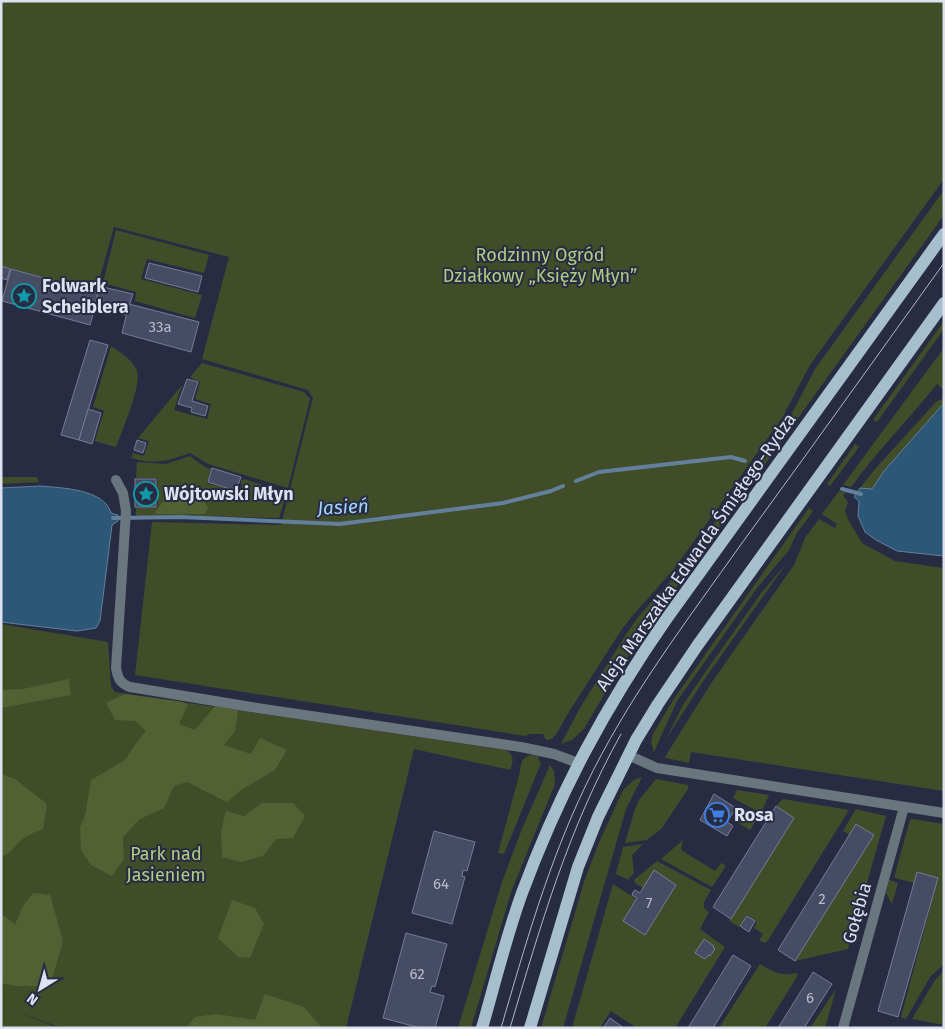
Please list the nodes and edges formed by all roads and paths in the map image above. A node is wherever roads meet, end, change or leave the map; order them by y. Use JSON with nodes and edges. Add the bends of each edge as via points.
{"nodes":[{"id":1,"x":944,"y":234,"type":"edge"},
{"id":2,"x":944,"y":303,"type":"edge"},
{"id":3,"x":116,"y":480,"type":"dead end"},
{"id":4,"x":628,"y":756,"type":"junction"},
{"id":5,"x":578,"y":763,"type":"junction"},
{"id":6,"x":904,"y":806,"type":"junction"},
{"id":7,"x":944,"y":813,"type":"edge"},
{"id":8,"x":482,"y":1028,"type":"edge"},
{"id":9,"x":530,"y":1028,"type":"edge"},
{"id":10,"x":843,"y":1028,"type":"edge"}],
"edges":[{"from":1,"to":5,"type":"main road","name":"Aleja Marszałka Edwarda Śmigłego-Rydza","via":[[647,647]]},
{"from":2,"to":4,"type":"main road","via":[[697,646]]},
{"from":3,"to":5,"type":"street","via":[[124,493],[126,511],[116,668],[124,685],[521,747]]},
{"from":4,"to":6,"type":"street","via":[[657,768]]},
{"from":4,"to":9,"type":"main road","via":[[578,867]]},
{"from":5,"to":8,"type":"main road","name":"Aleja Marszałka Edwarda Śmigłego-Rydza","via":[[522,894]]},
{"from":6,"to":7,"type":"street"},
{"from":6,"to":10,"type":"street","name":"Gołębia"}]}
